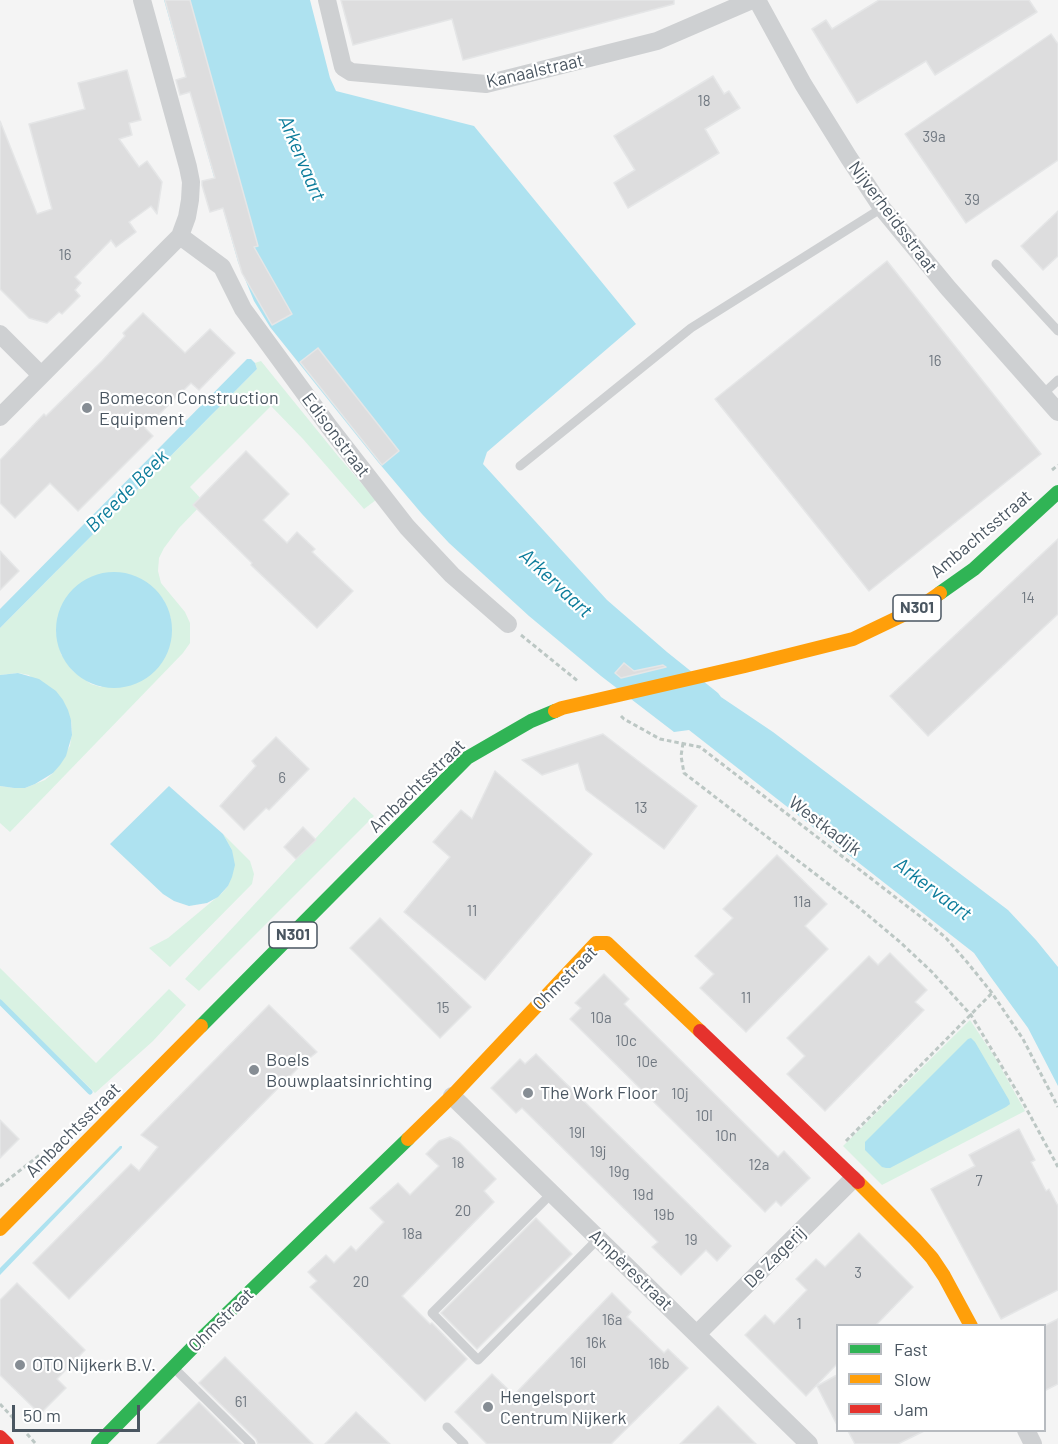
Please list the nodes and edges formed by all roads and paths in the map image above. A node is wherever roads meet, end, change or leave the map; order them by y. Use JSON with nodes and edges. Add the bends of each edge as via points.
{"nodes":[{"id":1,"x":142,"y":0,"type":"edge"},
{"id":2,"x":327,"y":0,"type":"edge"},
{"id":3,"x":752,"y":0,"type":"edge"},
{"id":4,"x":757,"y":0,"type":"edge"},
{"id":5,"x":882,"y":208,"type":"junction"},
{"id":6,"x":180,"y":236,"type":"junction"},
{"id":7,"x":996,"y":264,"type":"dead end"},
{"id":8,"x":1058,"y":331,"type":"edge"},
{"id":9,"x":0,"y":334,"type":"edge"},
{"id":10,"x":41,"y":375,"type":"junction"},
{"id":11,"x":1058,"y":380,"type":"edge"},
{"id":12,"x":1042,"y":395,"type":"junction"},
{"id":13,"x":1058,"y":412,"type":"edge"},
{"id":14,"x":0,"y":417,"type":"edge"},
{"id":15,"x":1058,"y":465,"type":"edge"},
{"id":16,"x":520,"y":466,"type":"dead end"},
{"id":17,"x":1049,"y":473,"type":"dead end"},
{"id":18,"x":1058,"y":492,"type":"edge"},
{"id":19,"x":508,"y":624,"type":"joint"},
{"id":20,"x":600,"y":698,"type":"junction"},
{"id":21,"x":683,"y":743,"type":"junction"},
{"id":22,"x":992,"y":993,"type":"junction"},
{"id":23,"x":971,"y":1015,"type":"junction"},
{"id":24,"x":452,"y":1096,"type":"junction"},
{"id":25,"x":1058,"y":1107,"type":"edge"},
{"id":26,"x":831,"y":1155,"type":"junction"},
{"id":27,"x":1058,"y":1167,"type":"edge"},
{"id":28,"x":854,"y":1179,"type":"junction"},
{"id":29,"x":552,"y":1193,"type":"junction"},
{"id":30,"x":0,"y":1229,"type":"edge"},
{"id":31,"x":599,"y":1238,"type":"junction"},
{"id":32,"x":970,"y":1324,"type":"edge"},
{"id":33,"x":698,"y":1334,"type":"junction"},
{"id":34,"x":173,"y":1367,"type":"junction"},
{"id":35,"x":447,"y":1427,"type":"dead end"},
{"id":36,"x":0,"y":1437,"type":"edge"},
{"id":37,"x":7,"y":1444,"type":"edge"},
{"id":38,"x":98,"y":1444,"type":"edge"},
{"id":39,"x":251,"y":1444,"type":"edge"},
{"id":40,"x":464,"y":1444,"type":"edge"},
{"id":41,"x":809,"y":1444,"type":"edge"}],
"edges":[{"from":1,"to":6,"type":"street","via":[[191,182],[187,217]]},
{"from":2,"to":3,"type":"street","name":"Kanaalstraat","via":[[343,68],[351,72],[486,84],[657,41]]},
{"from":4,"to":5,"type":"street","name":"Nijverheidsstraat","via":[[803,84]]},
{"from":5,"to":12,"type":"street","name":"Nijverheidsstraat"},
{"from":5,"to":16,"type":"lane","via":[[691,328]]},
{"from":6,"to":10,"type":"street"},
{"from":6,"to":19,"type":"street","name":"Edisonstraat","via":[[222,267],[243,309],[407,527],[452,575]]},
{"from":7,"to":8,"type":"lane"},
{"from":9,"to":10,"type":"street"},
{"from":10,"to":14,"type":"street"},
{"from":11,"to":12,"type":"lane"},
{"from":12,"to":13,"type":"street","name":"Nijverheidsstraat"},
{"from":15,"to":17,"type":"path"},
{"from":18,"to":20,"type":"main road","name":"Ambachtsstraat","number":"N301","via":[[974,568],[920,607],[853,639]]},
{"from":19,"to":20,"type":"path","name":"Westkadijk"},
{"from":20,"to":21,"type":"path","name":"Westkadijk","via":[[624,719],[660,739]]},
{"from":20,"to":30,"type":"main road","name":"Ambachtsstraat","number":"N301","via":[[531,721],[467,758]]},
{"from":21,"to":22,"type":"path","name":"Westkadijk","via":[[700,747],[926,920]]},
{"from":21,"to":23,"type":"path","via":[[684,772],[900,942]]},
{"from":22,"to":23,"type":"path"},
{"from":22,"to":25,"type":"path","name":"Westkadijk","via":[[1023,1039]]},
{"from":23,"to":26,"type":"path"},
{"from":23,"to":27,"type":"path"},
{"from":24,"to":26,"type":"main road","name":"Ohmstraat","via":[[596,943],[607,943]]},
{"from":24,"to":29,"type":"street","name":"Ampèrestraat"},
{"from":24,"to":34,"type":"main road","name":"Ohmstraat"},
{"from":26,"to":28,"type":"main road","name":"Ohmstraat"},
{"from":28,"to":32,"type":"main road","name":"Ohmstraat","via":[[932,1257]]},
{"from":28,"to":33,"type":"street","name":"De Zagerij"},
{"from":29,"to":31,"type":"street","name":"Ampèrestraat"},
{"from":29,"to":31,"type":"lane","via":[[432,1313],[478,1359]]},
{"from":31,"to":33,"type":"street","name":"Ampèrestraat"},
{"from":33,"to":41,"type":"street","name":"Ampèrestraat"},
{"from":34,"to":38,"type":"main road","name":"Ohmstraat"},
{"from":34,"to":39,"type":"lane","name":"Ohmstraat"},
{"from":35,"to":40,"type":"lane"},
{"from":36,"to":37,"type":"main road"}]}
